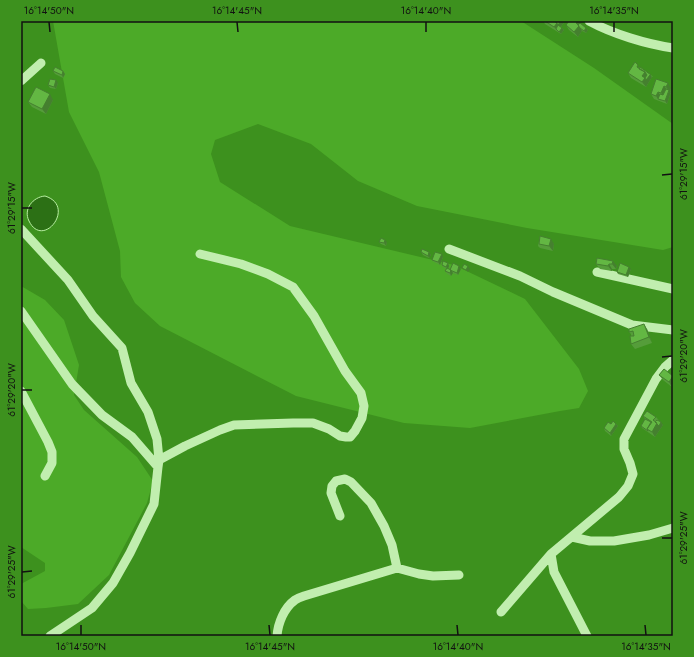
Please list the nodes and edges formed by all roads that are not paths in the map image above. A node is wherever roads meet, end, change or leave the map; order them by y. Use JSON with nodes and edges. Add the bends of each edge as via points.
{"nodes":[{"id":1,"x":589,"y":21,"type":"edge"},
{"id":2,"x":673,"y":48,"type":"edge"},
{"id":3,"x":41,"y":63,"type":"dead end"},
{"id":4,"x":21,"y":81,"type":"edge"},
{"id":5,"x":21,"y":229,"type":"edge"},
{"id":6,"x":449,"y":249,"type":"dead end"},
{"id":7,"x":200,"y":254,"type":"dead end"},
{"id":8,"x":597,"y":272,"type":"dead end"},
{"id":9,"x":673,"y":289,"type":"edge"},
{"id":10,"x":21,"y":311,"type":"edge"},
{"id":11,"x":673,"y":330,"type":"edge"},
{"id":12,"x":673,"y":360,"type":"edge"},
{"id":13,"x":21,"y":391,"type":"edge"},
{"id":14,"x":158,"y":463,"type":"junction"},
{"id":15,"x":45,"y":476,"type":"dead end"},
{"id":16,"x":340,"y":516,"type":"dead end"},
{"id":17,"x":673,"y":528,"type":"edge"},
{"id":18,"x":572,"y":537,"type":"junction"},
{"id":19,"x":551,"y":554,"type":"junction"},
{"id":20,"x":397,"y":568,"type":"junction"},
{"id":21,"x":459,"y":575,"type":"dead end"},
{"id":22,"x":501,"y":612,"type":"dead end"},
{"id":23,"x":50,"y":636,"type":"edge"},
{"id":24,"x":277,"y":636,"type":"edge"},
{"id":25,"x":586,"y":636,"type":"edge"}],
"edges":[{"from":1,"to":2,"type":"street","via":[[620,34]]},
{"from":3,"to":4,"type":"street"},
{"from":5,"to":14,"type":"street","via":[[68,280],[93,316],[122,348],[131,383],[148,412],[158,439]]},
{"from":6,"to":11,"type":"street","via":[[520,276],[632,325]]},
{"from":7,"to":14,"type":"street","via":[[241,264],[268,274],[293,288],[314,316],[361,393],[364,406],[362,418],[355,431],[346,438],[313,423],[234,425],[185,446]]},
{"from":8,"to":9,"type":"street"},
{"from":10,"to":14,"type":"street","via":[[72,384],[102,415],[132,437]]},
{"from":12,"to":18,"type":"street","via":[[664,367],[624,439],[624,450],[633,474],[628,486],[619,497]]},
{"from":13,"to":15,"type":"street","via":[[52,452],[52,463]]},
{"from":14,"to":23,"type":"street","via":[[154,504],[113,583],[92,608]]},
{"from":16,"to":20,"type":"street","via":[[331,493],[336,481],[345,479],[371,503],[392,546]]},
{"from":17,"to":18,"type":"street","via":[[614,541],[590,541]]},
{"from":18,"to":19,"type":"street"},
{"from":19,"to":22,"type":"street"},
{"from":19,"to":25,"type":"street","via":[[554,572]]},
{"from":20,"to":21,"type":"street","via":[[433,576]]},
{"from":20,"to":24,"type":"street","via":[[296,599],[280,619]]}]}
